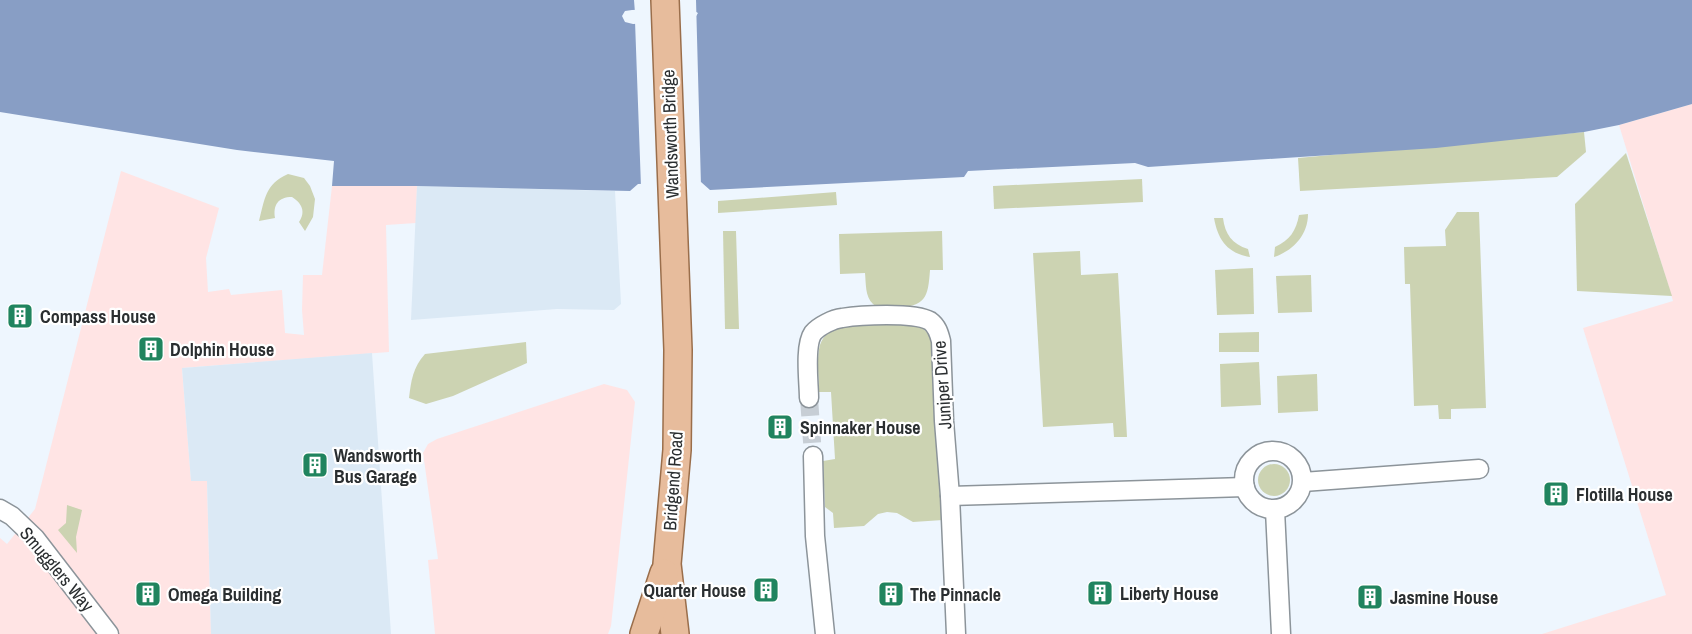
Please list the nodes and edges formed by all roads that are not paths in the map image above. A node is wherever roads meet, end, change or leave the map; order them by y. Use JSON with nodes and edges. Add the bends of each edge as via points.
{"nodes":[{"id":1,"x":665,"y":0,"type":"edge"},
{"id":2,"x":678,"y":398,"type":"joint"},
{"id":3,"x":809,"y":398,"type":"tunnel mouth"},
{"id":4,"x":813,"y":456,"type":"tunnel mouth"},
{"id":5,"x":1479,"y":469,"type":"dead end"},
{"id":6,"x":1303,"y":482,"type":"junction"},
{"id":7,"x":1245,"y":487,"type":"junction"},
{"id":8,"x":950,"y":496,"type":"junction"},
{"id":9,"x":0,"y":509,"type":"edge"},
{"id":10,"x":1275,"y":510,"type":"junction"},
{"id":11,"x":667,"y":564,"type":"junction"},
{"id":12,"x":1282,"y":633,"type":"edge"},
{"id":13,"x":109,"y":634,"type":"edge"},
{"id":14,"x":644,"y":634,"type":"edge"},
{"id":15,"x":675,"y":634,"type":"edge"},
{"id":16,"x":825,"y":634,"type":"edge"},
{"id":17,"x":956,"y":634,"type":"edge"}],
"edges":[{"from":1,"to":2,"type":"main road","name":"Wandsworth Bridge"},
{"from":2,"to":11,"type":"main road","name":"Bridgend Road"},
{"from":3,"to":8,"type":"street","name":"Juniper Drive","via":[[809,346],[813,334],[825,324],[840,318],[911,315],[932,322],[941,341]]},
{"from":4,"to":16,"type":"street","via":[[815,536]]},
{"from":5,"to":6,"type":"street"},
{"from":6,"to":7,"type":"street","via":[[1298,464],[1273,451],[1250,462]]},
{"from":6,"to":10,"type":"street","via":[[1297,498]]},
{"from":7,"to":8,"type":"street"},
{"from":7,"to":10,"type":"street","via":[[1252,501]]},
{"from":8,"to":17,"type":"street","name":"Juniper Drive"},
{"from":9,"to":13,"type":"street","name":"Smugglers Way","via":[[35,538]]},
{"from":10,"to":12,"type":"street"},
{"from":11,"to":14,"type":"main road","name":"Bridgend Road"},
{"from":11,"to":15,"type":"main road","name":"Bridgend Road"}]}
